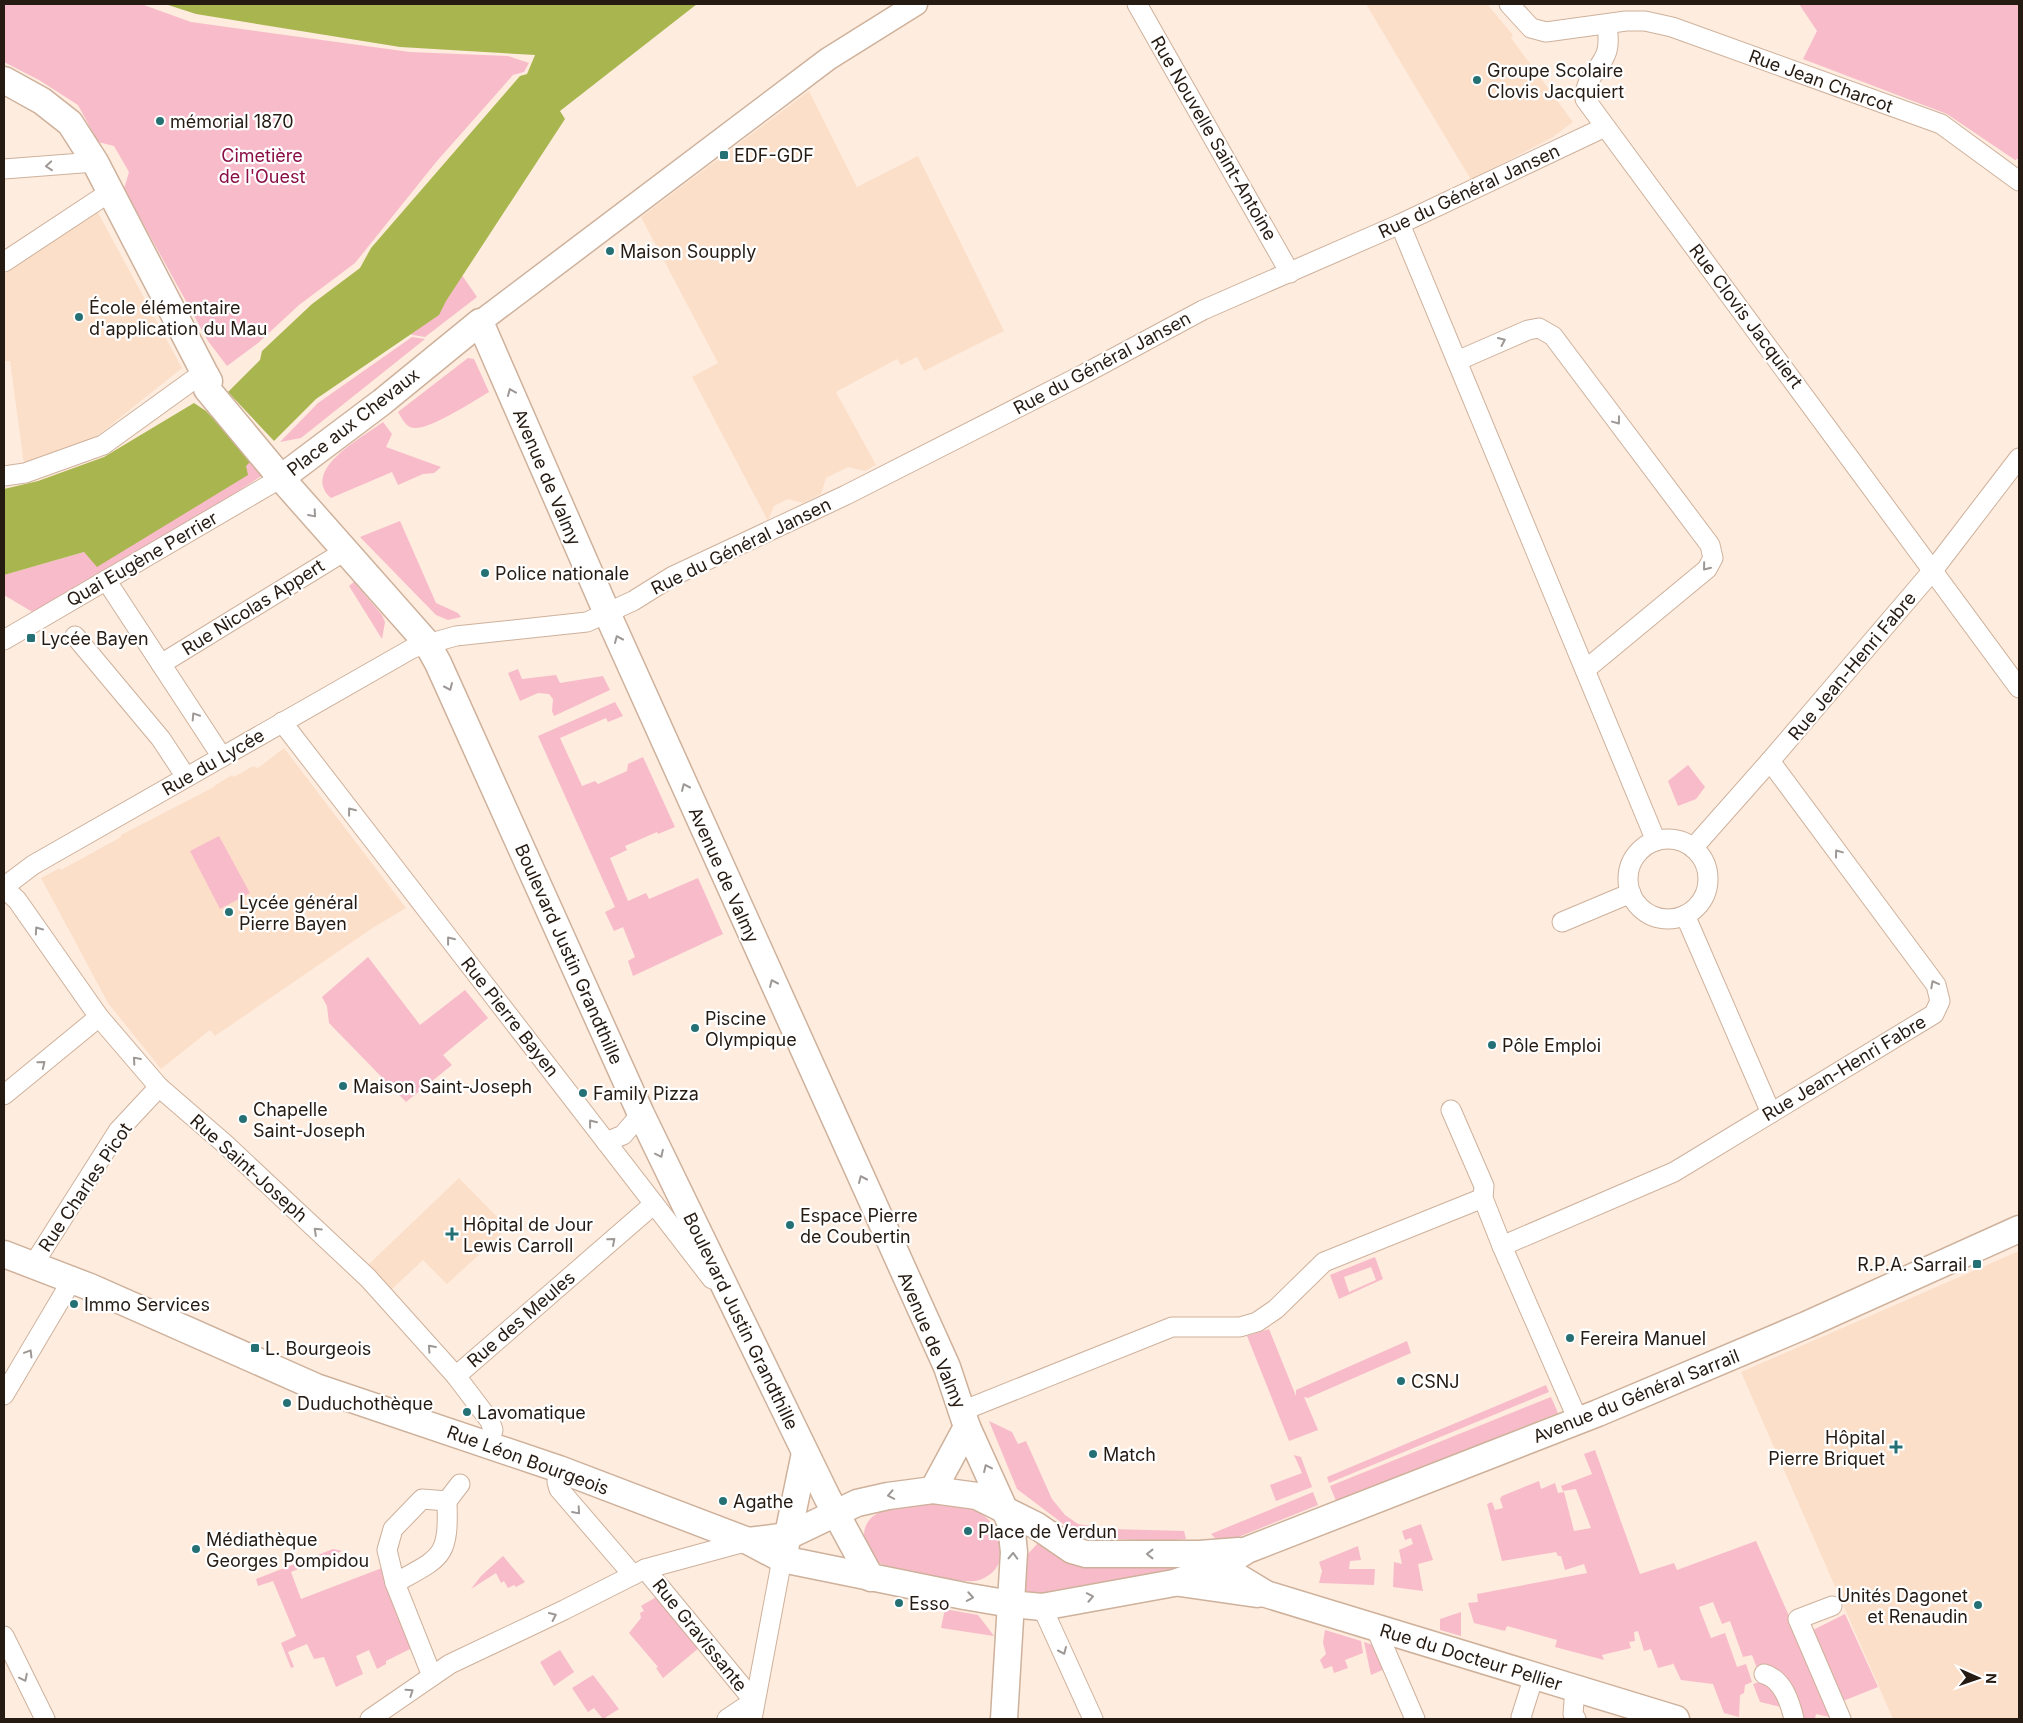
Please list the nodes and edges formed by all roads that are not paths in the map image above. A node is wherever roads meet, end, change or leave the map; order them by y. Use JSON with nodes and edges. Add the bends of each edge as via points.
{"nodes":[{"id":1,"x":916,"y":4,"type":"edge"},
{"id":2,"x":1137,"y":4,"type":"edge"},
{"id":3,"x":1508,"y":4,"type":"edge"},
{"id":4,"x":1607,"y":24,"type":"junction"},
{"id":5,"x":4,"y":80,"type":"edge"},
{"id":6,"x":1605,"y":128,"type":"junction"},
{"id":7,"x":95,"y":162,"type":"junction"},
{"id":8,"x":4,"y":169,"type":"edge"},
{"id":9,"x":2019,"y":181,"type":"edge"},
{"id":10,"x":110,"y":192,"type":"junction"},
{"id":11,"x":1400,"y":224,"type":"junction"},
{"id":12,"x":4,"y":262,"type":"edge"},
{"id":13,"x":1290,"y":273,"type":"junction"},
{"id":14,"x":480,"y":322,"type":"junction"},
{"id":15,"x":1457,"y":361,"type":"junction"},
{"id":16,"x":205,"y":380,"type":"junction"},
{"id":17,"x":2019,"y":458,"type":"edge"},
{"id":18,"x":276,"y":471,"type":"junction"},
{"id":19,"x":4,"y":476,"type":"edge"},
{"id":20,"x":345,"y":551,"type":"junction"},
{"id":21,"x":1934,"y":569,"type":"junction"},
{"id":22,"x":106,"y":580,"type":"junction"},
{"id":23,"x":606,"y":613,"type":"junction"},
{"id":24,"x":75,"y":636,"type":"dead end"},
{"id":25,"x":4,"y":640,"type":"edge"},
{"id":26,"x":427,"y":643,"type":"junction"},
{"id":27,"x":161,"y":664,"type":"junction"},
{"id":28,"x":1586,"y":670,"type":"junction"},
{"id":29,"x":2019,"y":688,"type":"edge"},
{"id":30,"x":282,"y":722,"type":"junction"},
{"id":31,"x":222,"y":757,"type":"junction"},
{"id":32,"x":1770,"y":761,"type":"junction"},
{"id":33,"x":186,"y":777,"type":"junction"},
{"id":34,"x":1656,"y":841,"type":"junction"},
{"id":35,"x":1693,"y":848,"type":"junction"},
{"id":36,"x":4,"y":887,"type":"edge"},
{"id":37,"x":1631,"y":893,"type":"junction"},
{"id":38,"x":1685,"y":915,"type":"junction"},
{"id":39,"x":1562,"y":922,"type":"dead end"},
{"id":40,"x":99,"y":1017,"type":"junction"},
{"id":41,"x":159,"y":1088,"type":"junction"},
{"id":42,"x":4,"y":1094,"type":"edge"},
{"id":43,"x":1451,"y":1110,"type":"dead end"},
{"id":44,"x":1771,"y":1113,"type":"junction"},
{"id":45,"x":641,"y":1114,"type":"junction"},
{"id":46,"x":606,"y":1142,"type":"junction"},
{"id":47,"x":1483,"y":1198,"type":"junction"},
{"id":48,"x":654,"y":1204,"type":"junction"},
{"id":49,"x":2019,"y":1229,"type":"edge"},
{"id":50,"x":1502,"y":1246,"type":"junction"},
{"id":51,"x":4,"y":1254,"type":"edge"},
{"id":52,"x":33,"y":1265,"type":"junction"},
{"id":53,"x":72,"y":1280,"type":"junction"},
{"id":54,"x":737,"y":1312,"type":"junction"},
{"id":55,"x":456,"y":1376,"type":"junction"},
{"id":56,"x":4,"y":1395,"type":"edge"},
{"id":57,"x":965,"y":1419,"type":"junction"},
{"id":58,"x":1578,"y":1420,"type":"junction"},
{"id":59,"x":489,"y":1444,"type":"junction"},
{"id":60,"x":805,"y":1453,"type":"junction"},
{"id":61,"x":559,"y":1469,"type":"junction"},
{"id":62,"x":460,"y":1484,"type":"dead end"},
{"id":63,"x":933,"y":1490,"type":"junction"},
{"id":64,"x":447,"y":1501,"type":"junction"},
{"id":65,"x":840,"y":1504,"type":"junction"},
{"id":66,"x":1006,"y":1509,"type":"junction"},
{"id":67,"x":748,"y":1542,"type":"junction"},
{"id":68,"x":785,"y":1548,"type":"junction"},
{"id":69,"x":1209,"y":1564,"type":"junction"},
{"id":70,"x":639,"y":1572,"type":"junction"},
{"id":71,"x":871,"y":1578,"type":"junction"},
{"id":72,"x":395,"y":1583,"type":"junction"},
{"id":73,"x":1174,"y":1583,"type":"junction"},
{"id":74,"x":1266,"y":1594,"type":"junction"},
{"id":75,"x":1011,"y":1604,"type":"junction"},
{"id":76,"x":1832,"y":1606,"type":"dead end"},
{"id":77,"x":1042,"y":1607,"type":"junction"},
{"id":78,"x":1376,"y":1629,"type":"junction"},
{"id":79,"x":4,"y":1636,"type":"edge"},
{"id":80,"x":1764,"y":1674,"type":"dead end"},
{"id":81,"x":432,"y":1676,"type":"junction"},
{"id":82,"x":1534,"y":1676,"type":"junction"},
{"id":83,"x":1575,"y":1688,"type":"junction"},
{"id":84,"x":753,"y":1710,"type":"edge"},
{"id":85,"x":45,"y":1719,"type":"edge"},
{"id":86,"x":370,"y":1719,"type":"edge"},
{"id":87,"x":727,"y":1719,"type":"edge"},
{"id":88,"x":1004,"y":1719,"type":"edge"},
{"id":89,"x":1093,"y":1719,"type":"edge"},
{"id":90,"x":1415,"y":1719,"type":"edge"},
{"id":91,"x":1522,"y":1719,"type":"edge"},
{"id":92,"x":1576,"y":1719,"type":"edge"},
{"id":93,"x":1676,"y":1719,"type":"edge"},
{"id":94,"x":1794,"y":1719,"type":"edge"},
{"id":95,"x":1841,"y":1719,"type":"edge"}],
"edges":[{"from":1,"to":14,"type":"street","via":[[828,59]]},
{"from":2,"to":13,"type":"street","name":"Rue Nouvelle Saint-Antoine"},
{"from":3,"to":4,"type":"street","via":[[1531,28],[1546,32]]},
{"from":4,"to":6,"type":"street","name":"Rue Clovis Jacquiert","via":[[1609,42],[1606,55],[1585,86],[1585,99]]},
{"from":4,"to":9,"type":"street","name":"Rue Jean Charcot","via":[[1646,21],[1672,27],[1941,124]]},
{"from":5,"to":7,"type":"main road","via":[[42,101],[70,124]]},
{"from":6,"to":11,"type":"street","name":"Rue du Général Jansen"},
{"from":6,"to":21,"type":"street","name":"Rue Clovis Jacquiert"},
{"from":7,"to":8,"type":"street","one_way":true},
{"from":7,"to":10,"type":"main road"},
{"from":10,"to":12,"type":"street"},
{"from":10,"to":16,"type":"main road"},
{"from":11,"to":13,"type":"street","name":"Rue du Général Jansen"},
{"from":11,"to":15,"type":"street"},
{"from":13,"to":23,"type":"street","name":"Rue du Général Jansen","via":[[1203,310],[846,495],[673,576],[633,601]]},
{"from":14,"to":18,"type":"main road","name":"Place aux Chevaux","via":[[382,402]]},
{"from":23,"to":14,"type":"main road","name":"Avenue de Valmy","one_way":true},
{"from":15,"to":28,"type":"street"},
{"from":15,"to":28,"type":"street","one_way":true,"via":[[1528,330],[1539,328],[1553,336],[1710,545],[1713,558],[1707,569]]},
{"from":16,"to":18,"type":"main road"},
{"from":16,"to":19,"type":"street","via":[[103,446],[25,473]]},
{"from":17,"to":21,"type":"street","name":"Rue Jean-Henri Fabre"},
{"from":18,"to":20,"type":"main road","name":"Place aux Chevaux","one_way":true},
{"from":18,"to":22,"type":"street","name":"Quai Eugène Perrier"},
{"from":20,"to":26,"type":"main road","name":"Place aux Chevaux"},
{"from":20,"to":27,"type":"street","name":"Rue Nicolas Appert"},
{"from":21,"to":29,"type":"street","name":"Rue Clovis Jacquiert"},
{"from":21,"to":32,"type":"street","name":"Rue Jean-Henri Fabre"},
{"from":22,"to":25,"type":"street","name":"Quai Eugène Perrier"},
{"from":22,"to":27,"type":"street"},
{"from":23,"to":26,"type":"street","name":"Rue du Général Jansen","via":[[587,622],[456,636]]},
{"from":57,"to":23,"type":"main road","name":"Avenue de Valmy","one_way":true,"via":[[942,1358]]},
{"from":24,"to":33,"type":"street","via":[[160,739]]},
{"from":26,"to":30,"type":"street","name":"Rue du Lycée"},
{"from":26,"to":45,"type":"main road","name":"Boulevard Justin Grandthille","one_way":true},
{"from":31,"to":27,"type":"street","one_way":true},
{"from":28,"to":34,"type":"street"},
{"from":30,"to":31,"type":"street","name":"Rue du Lycée"},
{"from":46,"to":30,"type":"street","name":"Rue Pierre Bayen","one_way":true},
{"from":31,"to":33,"type":"street","name":"Rue du Lycée"},
{"from":32,"to":35,"type":"street"},
{"from":44,"to":32,"type":"street","name":"Rue Jean-Henri Fabre","one_way":true,"via":[[1934,1014],[1940,1001],[1936,985]]},
{"from":33,"to":36,"type":"street","name":"Rue du Lycée","via":[[33,865]]},
{"from":34,"to":35,"type":"street","via":[[1682,841]]},
{"from":34,"to":37,"type":"street","via":[[1640,851],[1630,868]]},
{"from":35,"to":38,"type":"street","via":[[1707,870],[1708,884],[1696,908]]},
{"from":40,"to":36,"type":"street","name":"Rue Saint-Joseph","one_way":true,"via":[[17,900]]},
{"from":37,"to":38,"type":"street","via":[[1640,907],[1653,916],[1664,919]]},
{"from":37,"to":39,"type":"street"},
{"from":38,"to":44,"type":"street"},
{"from":41,"to":40,"type":"street","name":"Rue Saint-Joseph","one_way":true},
{"from":42,"to":40,"type":"street","one_way":true},
{"from":41,"to":52,"type":"street","name":"Rue Charles Picot","via":[[118,1131]]},
{"from":55,"to":41,"type":"street","name":"Rue Saint-Joseph","one_way":true,"via":[[368,1278]]},
{"from":43,"to":47,"type":"street","via":[[1484,1186]]},
{"from":44,"to":50,"type":"street","name":"Rue Jean-Henri Fabre","via":[[1674,1172]]},
{"from":45,"to":46,"type":"street","via":[[623,1135]]},
{"from":45,"to":54,"type":"main road","name":"Boulevard Justin Grandthille","one_way":true},
{"from":46,"to":48,"type":"street","name":"Rue Pierre Bayen"},
{"from":47,"to":50,"type":"street"},
{"from":47,"to":57,"type":"street","via":[[1324,1262],[1257,1322],[1240,1327],[1172,1327]]},
{"from":48,"to":54,"type":"street","name":"Rue Pierre Bayen"},
{"from":55,"to":48,"type":"street","name":"Rue des Meules","one_way":true},
{"from":49,"to":58,"type":"main road","name":"Avenue du Général Sarrail","via":[[1799,1328]]},
{"from":50,"to":58,"type":"street"},
{"from":51,"to":52,"type":"main road","name":"Rue Léon Bourgeois"},
{"from":52,"to":53,"type":"main road","name":"Rue Léon Bourgeois"},
{"from":56,"to":53,"type":"street","one_way":true},
{"from":53,"to":59,"type":"main road","name":"Rue Léon Bourgeois","via":[[316,1387]]},
{"from":54,"to":60,"type":"main road","name":"Boulevard Justin Grandthille"},
{"from":55,"to":59,"type":"street","name":"Rue Saint-Joseph","via":[[490,1421],[493,1430]]},
{"from":57,"to":63,"type":"main road","name":"Avenue de Valmy"},
{"from":66,"to":57,"type":"main road","name":"Avenue de Valmy","one_way":true},
{"from":58,"to":69,"type":"main road","name":"Avenue du Général Sarrail"},
{"from":59,"to":61,"type":"main road","name":"Rue Léon Bourgeois"},
{"from":60,"to":65,"type":"main road","name":"Boulevard Justin Grandthille"},
{"from":60,"to":68,"type":"main road"},
{"from":61,"to":67,"type":"main road","name":"Rue Léon Bourgeois"},
{"from":61,"to":70,"type":"street","name":"Rue Gravissante","one_way":true,"via":[[559,1489]]},
{"from":62,"to":64,"type":"street"},
{"from":63,"to":65,"type":"main road","one_way":true},
{"from":63,"to":66,"type":"main road","via":[[977,1496]]},
{"from":64,"to":72,"type":"street","via":[[448,1528],[442,1553],[436,1560]]},
{"from":64,"to":72,"type":"street","via":[[422,1499],[394,1529],[387,1550]]},
{"from":65,"to":68,"type":"main road"},
{"from":65,"to":71,"type":"main road","via":[[849,1523],[848,1539]]},
{"from":69,"to":66,"type":"main road","one_way":true,"via":[[1086,1554],[1072,1550]]},
{"from":75,"to":66,"type":"main road","one_way":true,"via":[[1013,1540]]},
{"from":67,"to":68,"type":"main road","name":"Rue Léon Bourgeois"},
{"from":67,"to":70,"type":"street"},
{"from":68,"to":71,"type":"main road"},
{"from":68,"to":84,"type":"street"},
{"from":69,"to":73,"type":"main road"},
{"from":69,"to":74,"type":"main road","name":"Rue du Docteur Pellier"},
{"from":81,"to":70,"type":"street","one_way":true,"via":[[450,1664]]},
{"from":70,"to":84,"type":"street","name":"Rue Gravissante"},
{"from":71,"to":75,"type":"main road","one_way":true},
{"from":72,"to":81,"type":"street"},
{"from":73,"to":74,"type":"main road","name":"Rue du Docteur Pellier"},
{"from":77,"to":73,"type":"main road","one_way":true},
{"from":74,"to":78,"type":"main road","name":"Rue du Docteur Pellier"},
{"from":75,"to":77,"type":"main road"},
{"from":75,"to":88,"type":"main road"},
{"from":76,"to":95,"type":"street","via":[[1798,1619]]},
{"from":77,"to":89,"type":"street","one_way":true},
{"from":78,"to":82,"type":"main road","name":"Rue du Docteur Pellier"},
{"from":78,"to":90,"type":"street"},
{"from":79,"to":85,"type":"street","one_way":true},
{"from":80,"to":94,"type":"street","via":[[1769,1675],[1784,1692]]},
{"from":86,"to":81,"type":"street","one_way":true},
{"from":82,"to":83,"type":"main road","name":"Rue du Docteur Pellier"},
{"from":82,"to":91,"type":"street"},
{"from":83,"to":92,"type":"street","via":[[1573,1714]]},
{"from":83,"to":93,"type":"main road","name":"Rue du Docteur Pellier"},
{"from":84,"to":87,"type":"street"}]}
